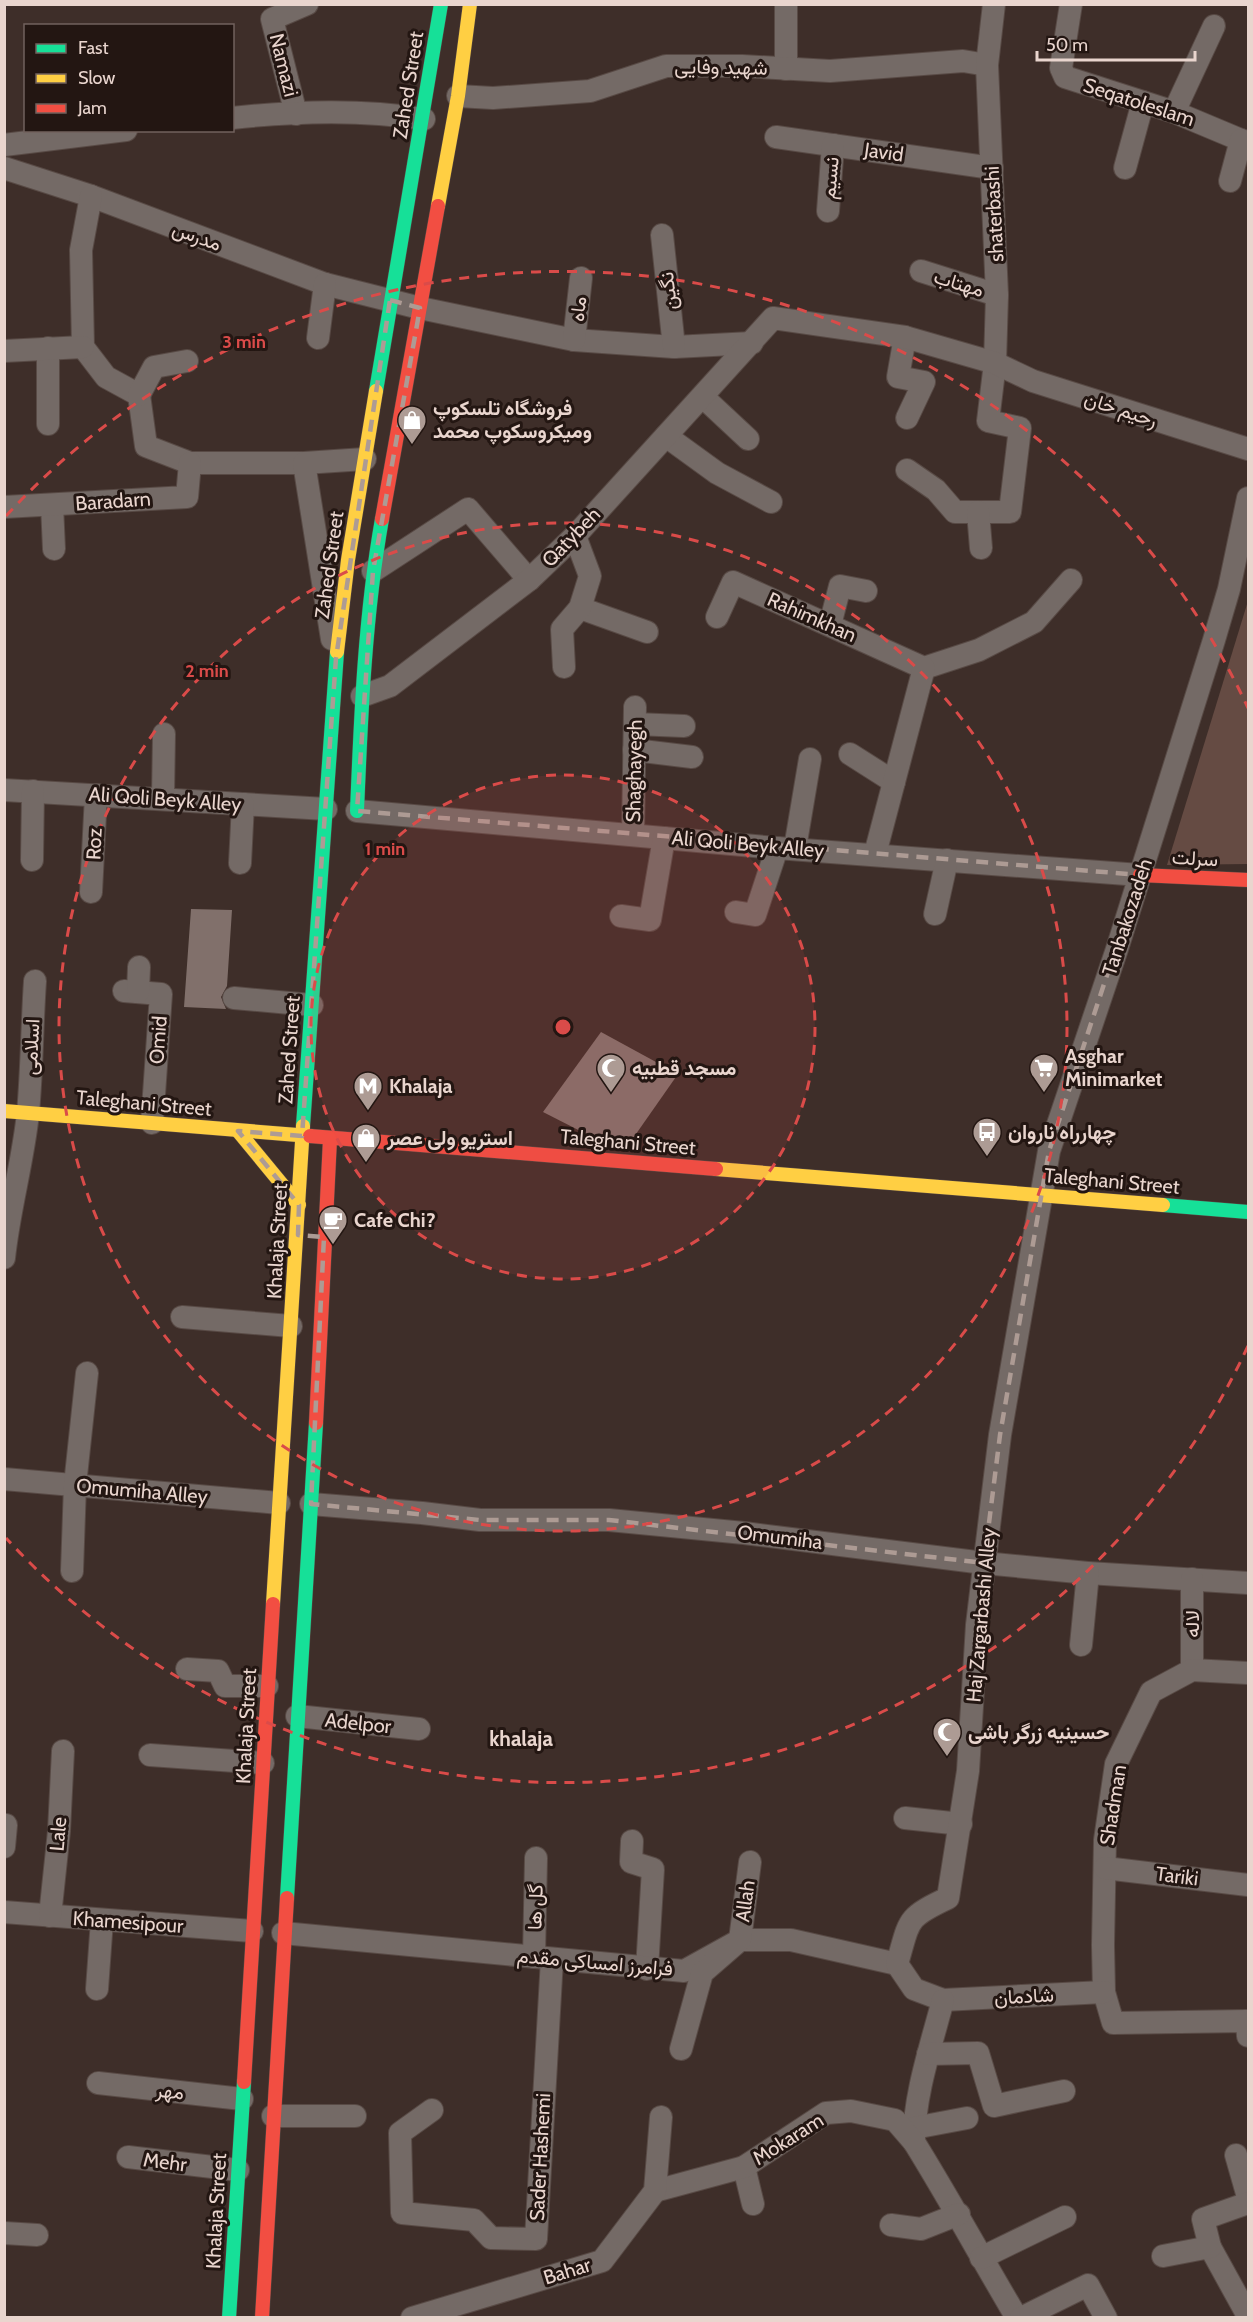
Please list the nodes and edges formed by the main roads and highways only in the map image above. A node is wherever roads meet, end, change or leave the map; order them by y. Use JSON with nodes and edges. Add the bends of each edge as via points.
{"nodes":[{"id":1,"x":441,"y":4,"type":"edge"},
{"id":2,"x":470,"y":4,"type":"edge"},
{"id":3,"x":357,"y":811,"type":"road end"},
{"id":4,"x":1140,"y":875,"type":"road end"},
{"id":5,"x":1248,"y":880,"type":"edge"},
{"id":6,"x":4,"y":1111,"type":"edge"},
{"id":7,"x":238,"y":1131,"type":"junction"},
{"id":8,"x":302,"y":1136,"type":"junction"},
{"id":9,"x":330,"y":1138,"type":"junction"},
{"id":10,"x":387,"y":1142,"type":"junction"},
{"id":11,"x":362,"y":1154,"type":"dead end"},
{"id":12,"x":340,"y":1182,"type":"dead end"},
{"id":13,"x":300,"y":1205,"type":"junction"},
{"id":14,"x":328,"y":1205,"type":"junction"},
{"id":15,"x":1248,"y":1212,"type":"edge"},
{"id":16,"x":298,"y":1235,"type":"junction"},
{"id":17,"x":324,"y":1237,"type":"junction"},
{"id":18,"x":274,"y":1837,"type":"junction"},
{"id":19,"x":249,"y":2263,"type":"junction"},
{"id":20,"x":229,"y":2318,"type":"edge"},
{"id":21,"x":262,"y":2318,"type":"edge"}],
"edges":[{"from":1,"to":8,"type":"main road","name":"Zahed Street","via":[[390,300],[336,658]]},
{"from":2,"to":3,"type":"main road","via":[[458,96],[373,571]]},
{"from":4,"to":5,"type":"main road","name":"سرلت"},
{"from":6,"to":7,"type":"main road","name":"Taleghani Street"},
{"from":7,"to":8,"type":"main road","name":"Taleghani Street"},
{"from":7,"to":13,"type":"main road"},
{"from":8,"to":9,"type":"main road","name":"Taleghani Street"},
{"from":8,"to":13,"type":"main road","name":"Khalaja Street"},
{"from":9,"to":10,"type":"main road","name":"Taleghani Street"},
{"from":9,"to":14,"type":"main road","name":"Khalaja Street"},
{"from":10,"to":11,"type":"main road","via":[[371,1146]]},
{"from":10,"to":15,"type":"main road","name":"Taleghani Street"},
{"from":12,"to":14,"type":"main road"},
{"from":13,"to":16,"type":"main road","name":"Khalaja Street"},
{"from":14,"to":17,"type":"main road","name":"Khalaja Street"},
{"from":16,"to":17,"type":"main road"},
{"from":16,"to":18,"type":"main road","name":"Khalaja Street","via":[[263,1763]]},
{"from":17,"to":18,"type":"main road","name":"Khalaja Street","via":[[297,1716]]},
{"from":18,"to":19,"type":"main road","name":"Khalaja Street","via":[[283,1933],[273,2116]]},
{"from":18,"to":19,"type":"main road","name":"Khalaja Street","via":[[252,1931],[242,2099],[238,2170]]},
{"from":19,"to":20,"type":"main road","name":"Khalaja Street"},
{"from":19,"to":21,"type":"main road","name":"Khalaja Street"}]}
